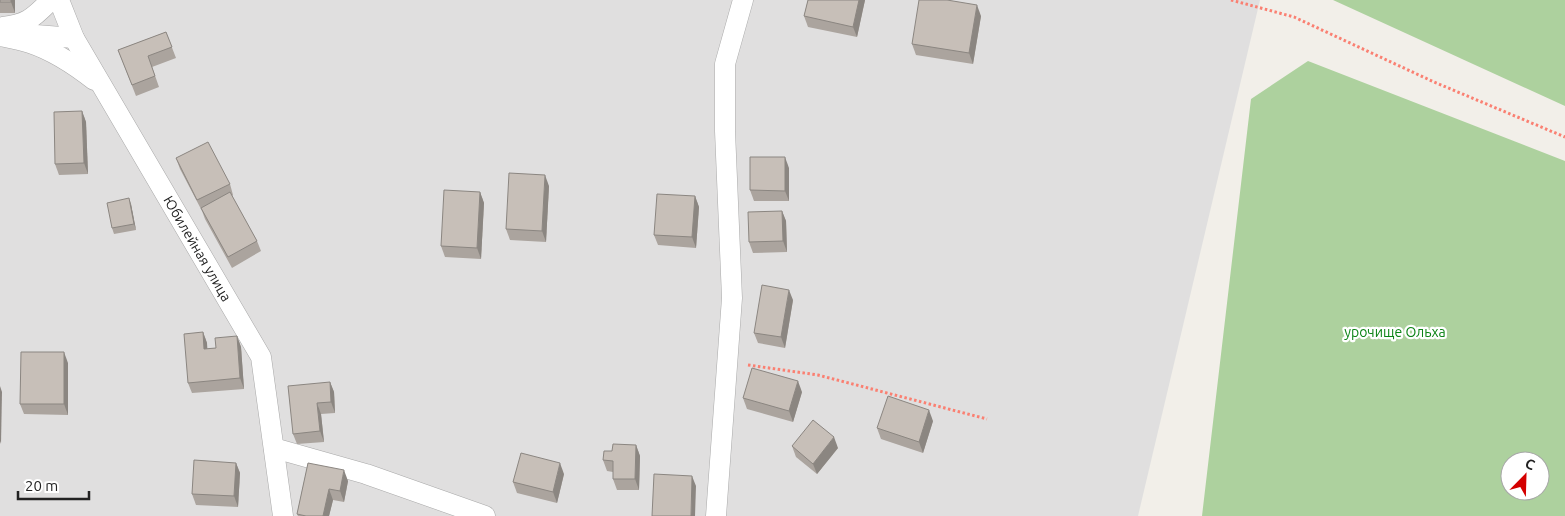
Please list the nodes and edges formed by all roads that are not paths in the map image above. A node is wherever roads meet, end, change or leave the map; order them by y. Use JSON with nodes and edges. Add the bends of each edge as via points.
{"nodes":[{"id":1,"x":743,"y":0,"type":"edge"},
{"id":2,"x":57,"y":1,"type":"edge"},
{"id":3,"x":0,"y":27,"type":"edge"},
{"id":4,"x":0,"y":32,"type":"edge"},
{"id":5,"x":0,"y":36,"type":"edge"},
{"id":6,"x":74,"y":38,"type":"junction"},
{"id":7,"x":102,"y":87,"type":"junction"},
{"id":8,"x":274,"y":448,"type":"junction"},
{"id":9,"x":283,"y":516,"type":"edge"},
{"id":10,"x":485,"y":516,"type":"edge"},
{"id":11,"x":716,"y":516,"type":"edge"}],
"edges":[{"from":1,"to":11,"type":"street","via":[[725,64],[732,298]]},
{"from":2,"to":3,"type":"street","via":[[48,3],[20,25]]},
{"from":2,"to":6,"type":"street","name":"Юбилейная улица"},
{"from":4,"to":6,"type":"street"},
{"from":5,"to":7,"type":"street","via":[[30,43],[54,54]]},
{"from":6,"to":7,"type":"street","name":"Юбилейная улица"},
{"from":7,"to":8,"type":"street","name":"Юбилейная улица","via":[[261,357]]},
{"from":8,"to":9,"type":"street","name":"Юбилейная улица"},
{"from":8,"to":10,"type":"street","via":[[366,474]]}]}
